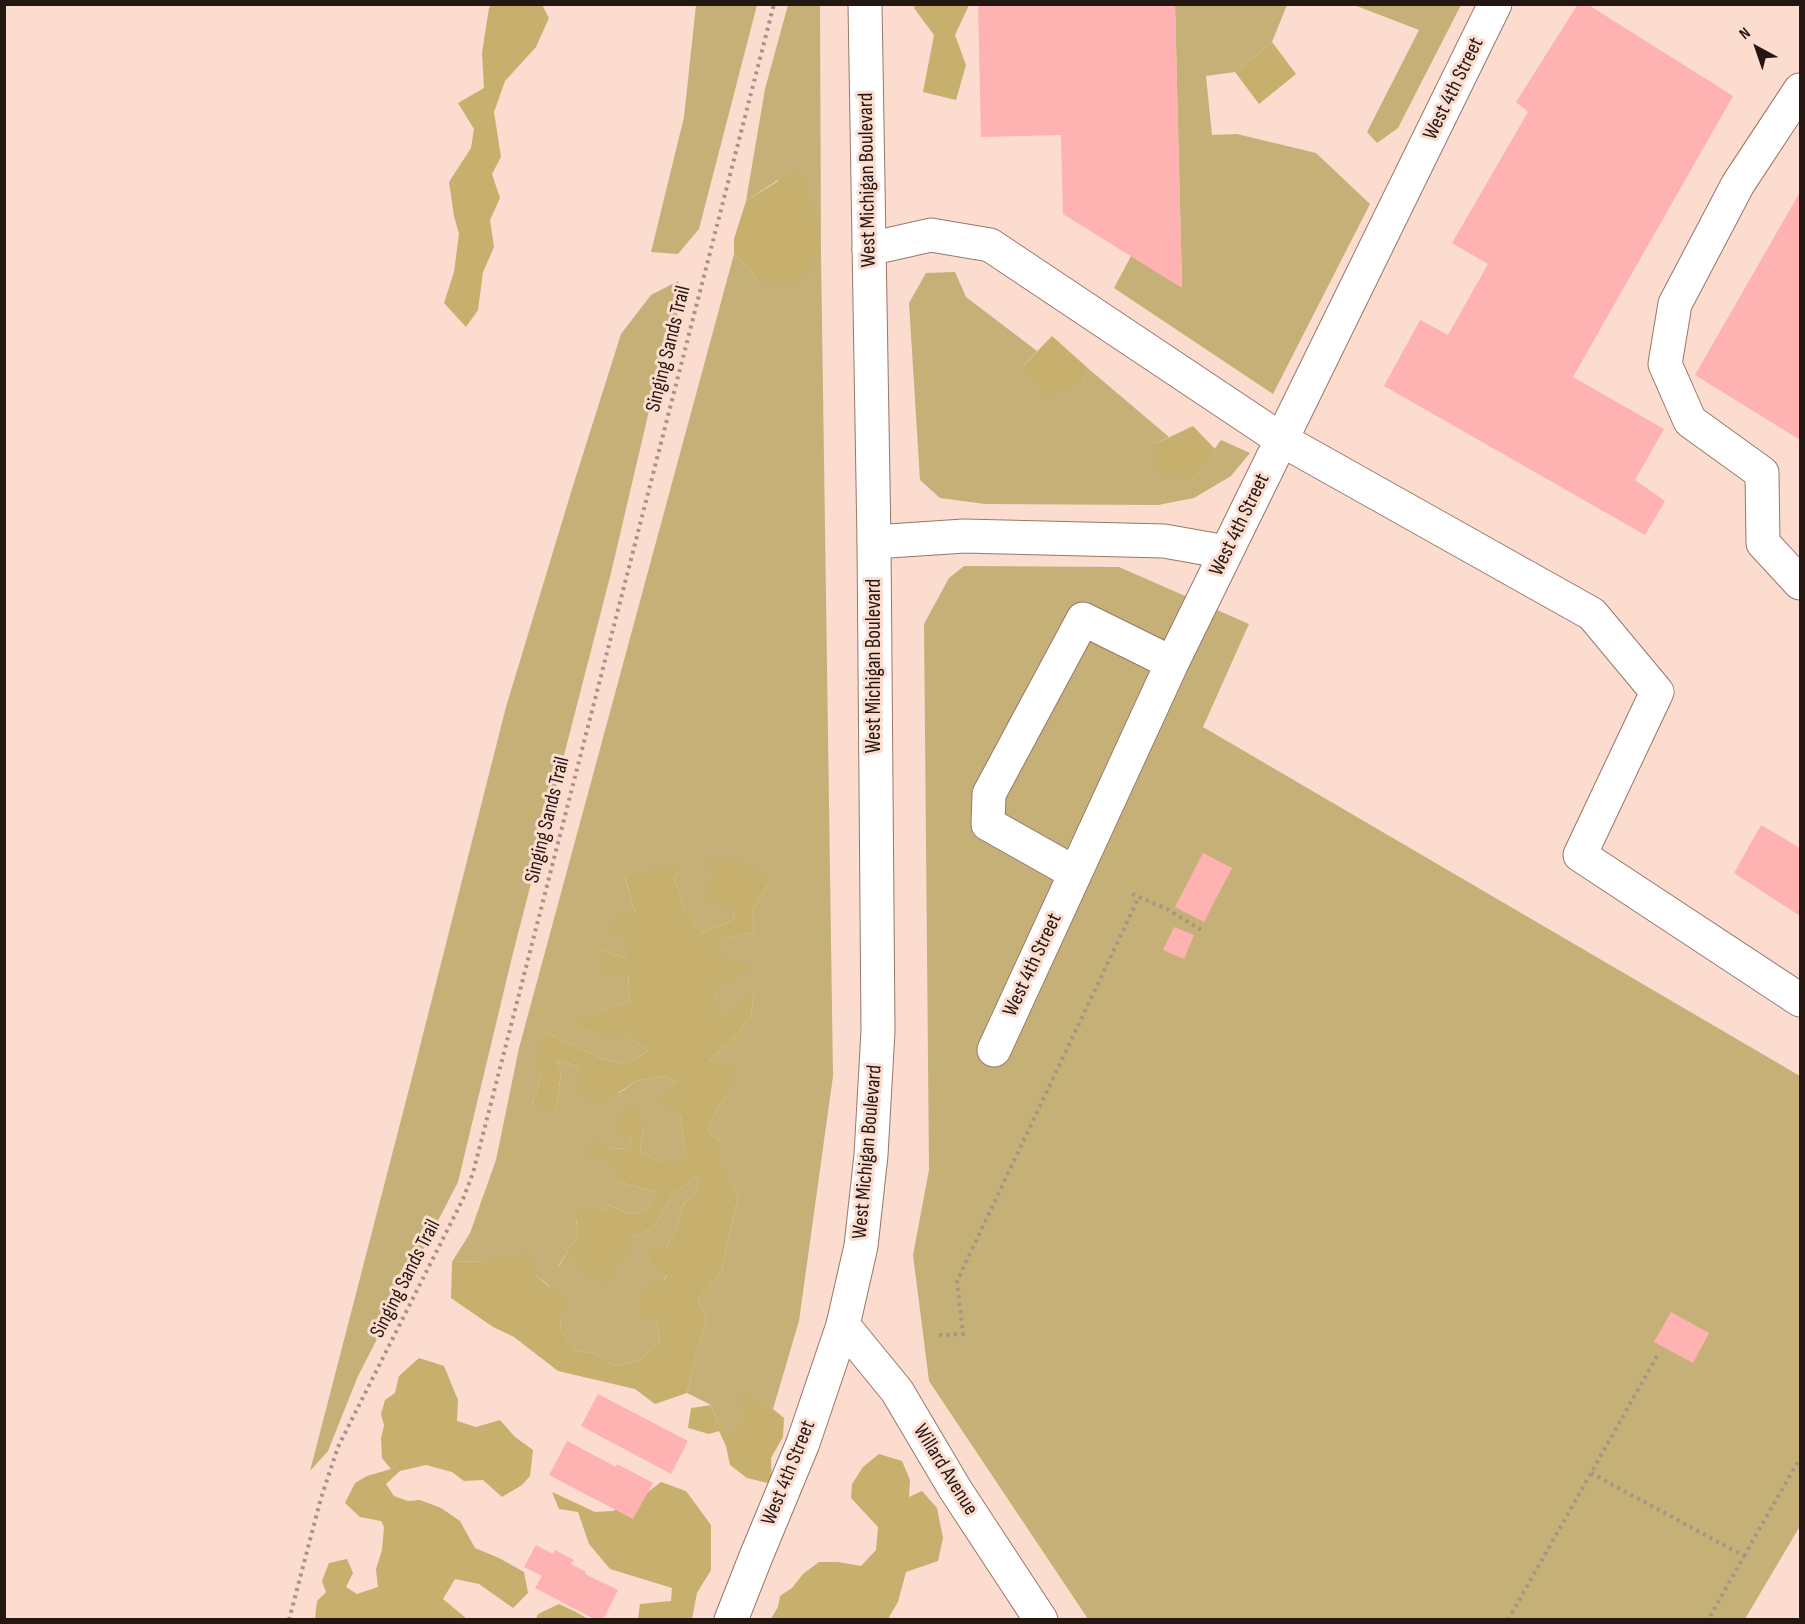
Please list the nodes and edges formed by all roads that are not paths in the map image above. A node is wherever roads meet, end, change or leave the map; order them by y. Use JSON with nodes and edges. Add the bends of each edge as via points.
{"nodes":[{"id":1,"x":865,"y":4,"type":"edge"},
{"id":2,"x":1495,"y":4,"type":"edge"},
{"id":3,"x":1800,"y":90,"type":"edge"},
{"id":4,"x":869,"y":249,"type":"junction"},
{"id":5,"x":1282,"y":440,"type":"junction"},
{"id":6,"x":874,"y":542,"type":"junction"},
{"id":7,"x":1226,"y":552,"type":"junction"},
{"id":8,"x":1800,"y":584,"type":"edge"},
{"id":9,"x":1178,"y":652,"type":"junction"},
{"id":10,"x":1075,"y":873,"type":"junction"},
{"id":11,"x":1800,"y":1000,"type":"edge"},
{"id":12,"x":994,"y":1050,"type":"dead end"},
{"id":13,"x":843,"y":1325,"type":"junction"},
{"id":14,"x":732,"y":1620,"type":"edge"},
{"id":15,"x":1041,"y":1620,"type":"edge"}],
"edges":[{"from":1,"to":4,"type":"main road","name":"West Michigan Boulevard"},
{"from":2,"to":5,"type":"main road","name":"West 4th Street"},
{"from":3,"to":8,"type":"main road","via":[[1738,184],[1675,304],[1665,364],[1690,421],[1762,473],[1763,543]]},
{"from":4,"to":5,"type":"main road","via":[[931,235],[990,245]]},
{"from":4,"to":6,"type":"main road","name":"West Michigan Boulevard"},
{"from":5,"to":7,"type":"main road","name":"West 4th Street"},
{"from":5,"to":11,"type":"main road","via":[[1592,614],[1657,692],[1580,855]]},
{"from":6,"to":7,"type":"main road","via":[[964,536],[1164,541]]},
{"from":6,"to":13,"type":"main road","name":"West Michigan Boulevard","via":[[878,1031],[861,1246]]},
{"from":7,"to":9,"type":"main road","name":"West 4th Street"},
{"from":9,"to":10,"type":"main road","name":"West 4th Street"},
{"from":9,"to":10,"type":"main road","via":[[1083,619],[989,794],[988,824]]},
{"from":10,"to":12,"type":"main road","name":"West 4th Street"},
{"from":13,"to":14,"type":"main road","name":"West 4th Street","via":[[804,1443]]},
{"from":13,"to":15,"type":"main road","name":"Willard Avenue","via":[[897,1391],[955,1489]]}]}
